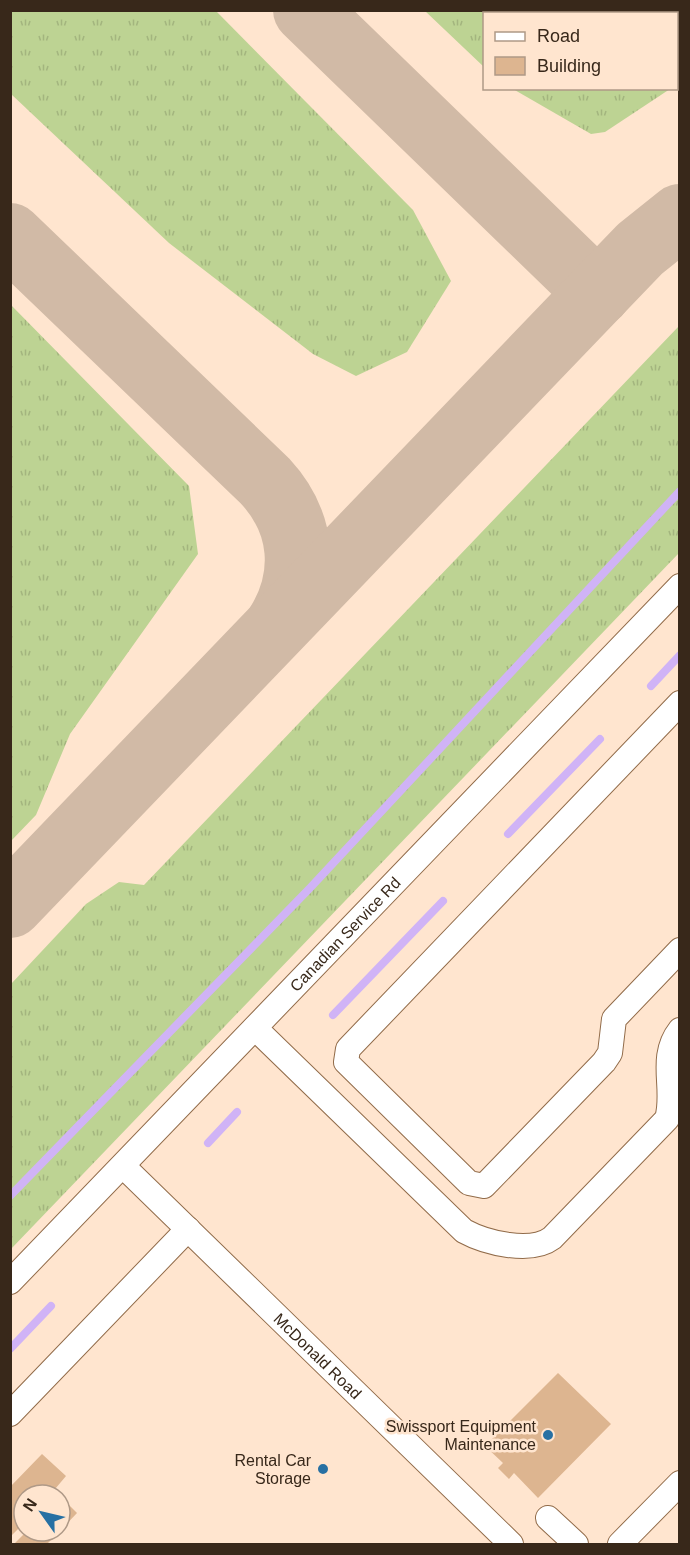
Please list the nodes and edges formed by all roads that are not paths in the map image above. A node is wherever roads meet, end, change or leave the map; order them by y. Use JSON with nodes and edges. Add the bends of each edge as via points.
{"nodes":[{"id":1,"x":680,"y":586,"type":"edge"},
{"id":2,"x":680,"y":703,"type":"edge"},
{"id":3,"x":680,"y":950,"type":"edge"},
{"id":4,"x":255,"y":1028,"type":"junction"},
{"id":5,"x":680,"y":1030,"type":"edge"},
{"id":6,"x":123,"y":1166,"type":"junction"},
{"id":7,"x":188,"y":1229,"type":"junction"},
{"id":8,"x":10,"y":1282,"type":"edge"},
{"id":9,"x":10,"y":1414,"type":"edge"},
{"id":10,"x":680,"y":1483,"type":"edge"},
{"id":11,"x":548,"y":1518,"type":"dead end"},
{"id":12,"x":512,"y":1545,"type":"edge"},
{"id":13,"x":576,"y":1545,"type":"edge"},
{"id":14,"x":620,"y":1545,"type":"edge"}],
"edges":[{"from":1,"to":4,"type":"lane","name":"Canadian Service Rd"},
{"from":2,"to":3,"type":"lane","via":[[348,1049],[346,1062],[469,1183],[484,1186],[604,1062],[610,1053],[612,1028],[620,1011]]},
{"from":4,"to":5,"type":"lane","via":[[464,1231],[487,1240],[530,1246],[545,1244],[552,1238],[667,1119],[669,1051]]},
{"from":4,"to":6,"type":"lane","name":"Canadian Service Rd"},
{"from":6,"to":7,"type":"lane","name":"McDonald Road"},
{"from":6,"to":8,"type":"lane","name":"Canadian Service Rd"},
{"from":7,"to":9,"type":"lane"},
{"from":7,"to":12,"type":"lane","name":"McDonald Road"},
{"from":10,"to":14,"type":"lane"},
{"from":11,"to":13,"type":"lane"}]}
